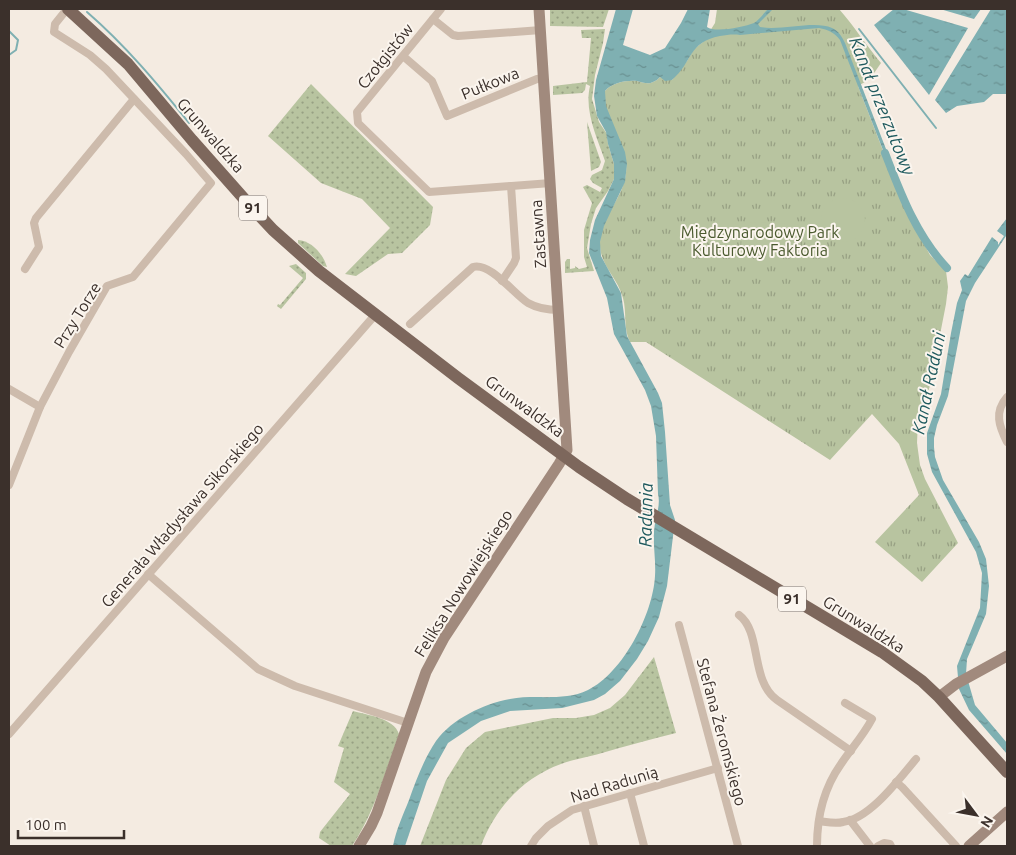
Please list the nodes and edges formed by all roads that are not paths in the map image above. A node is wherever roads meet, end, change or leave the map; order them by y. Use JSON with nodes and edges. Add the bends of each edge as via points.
{"nodes":[{"id":1,"x":68,"y":9,"type":"edge"},
{"id":2,"x":441,"y":9,"type":"edge"},
{"id":3,"x":539,"y":9,"type":"edge"},
{"id":4,"x":433,"y":18,"type":"junction"},
{"id":5,"x":541,"y":30,"type":"junction"},
{"id":6,"x":402,"y":56,"type":"junction"},
{"id":7,"x":544,"y":78,"type":"junction"},
{"id":8,"x":134,"y":99,"type":"junction"},
{"id":9,"x":551,"y":182,"type":"junction"},
{"id":10,"x":211,"y":183,"type":"joint"},
{"id":11,"x":511,"y":186,"type":"junction"},
{"id":12,"x":25,"y":269,"type":"dead end"},
{"id":13,"x":502,"y":281,"type":"junction"},
{"id":14,"x":560,"y":310,"type":"junction"},
{"id":15,"x":375,"y":315,"type":"junction"},
{"id":16,"x":410,"y":324,"type":"dead end"},
{"id":17,"x":9,"y":389,"type":"edge"},
{"id":18,"x":1007,"y":397,"type":"edge"},
{"id":19,"x":40,"y":407,"type":"junction"},
{"id":20,"x":1007,"y":442,"type":"edge"},
{"id":21,"x":565,"y":456,"type":"junction"},
{"id":22,"x":9,"y":485,"type":"edge"},
{"id":23,"x":148,"y":574,"type":"junction"},
{"id":24,"x":739,"y":615,"type":"dead end"},
{"id":25,"x":679,"y":625,"type":"dead end"},
{"id":26,"x":1007,"y":656,"type":"edge"},
{"id":27,"x":939,"y":696,"type":"junction"},
{"id":28,"x":845,"y":703,"type":"dead end"},
{"id":29,"x":408,"y":724,"type":"junction"},
{"id":30,"x":9,"y":734,"type":"edge"},
{"id":31,"x":851,"y":751,"type":"junction"},
{"id":32,"x":916,"y":760,"type":"dead end"},
{"id":33,"x":718,"y":768,"type":"junction"},
{"id":34,"x":1007,"y":772,"type":"edge"},
{"id":35,"x":896,"y":782,"type":"junction"},
{"id":36,"x":630,"y":794,"type":"junction"},
{"id":37,"x":584,"y":806,"type":"junction"},
{"id":38,"x":1007,"y":812,"type":"edge"},
{"id":39,"x":850,"y":820,"type":"junction"},
{"id":40,"x":819,"y":821,"type":"junction"},
{"id":41,"x":358,"y":846,"type":"edge"},
{"id":42,"x":531,"y":846,"type":"edge"},
{"id":43,"x":594,"y":846,"type":"edge"},
{"id":44,"x":644,"y":846,"type":"edge"},
{"id":45,"x":738,"y":846,"type":"edge"},
{"id":46,"x":817,"y":846,"type":"edge"},
{"id":47,"x":870,"y":846,"type":"edge"},
{"id":48,"x":878,"y":846,"type":"edge"},
{"id":49,"x":891,"y":846,"type":"edge"},
{"id":50,"x":956,"y":846,"type":"edge"},
{"id":51,"x":969,"y":846,"type":"edge"}],
"edges":[{"from":1,"to":8,"type":"street","name":"Grunwaldzka","via":[[55,24],[54,32],[90,55]]},
{"from":1,"to":15,"type":"main road","name":"Grunwaldzka","number":"91","via":[[128,64],[273,230],[318,272]]},
{"from":2,"to":4,"type":"street","name":"Czołgistów"},
{"from":3,"to":5,"type":"street","name":"Zastawna"},
{"from":4,"to":5,"type":"street","via":[[458,36]]},
{"from":4,"to":6,"type":"street","name":"Czołgistów"},
{"from":5,"to":7,"type":"street","name":"Zastawna"},
{"from":6,"to":7,"type":"street","name":"Pułkowa","via":[[432,81],[447,116]]},
{"from":6,"to":11,"type":"street","name":"Czołgistów","via":[[357,112],[358,123],[429,192]]},
{"from":7,"to":9,"type":"street","name":"Zastawna"},
{"from":8,"to":10,"type":"street","name":"Grunwaldzka"},
{"from":8,"to":12,"type":"street","via":[[36,218],[34,223],[39,247]]},
{"from":9,"to":11,"type":"street"},
{"from":9,"to":14,"type":"street","name":"Zastawna"},
{"from":10,"to":19,"type":"street","name":"Przy Torze","via":[[133,277],[107,286]]},
{"from":11,"to":13,"type":"street","via":[[516,258]]},
{"from":13,"to":14,"type":"street","via":[[528,303]]},
{"from":13,"to":16,"type":"street","via":[[486,268],[473,266]]},
{"from":14,"to":21,"type":"street","name":"Zastawna","via":[[567,440]]},
{"from":15,"to":21,"type":"main road","name":"Grunwaldzka","number":"91"},
{"from":15,"to":23,"type":"street","name":"Generała Władysława Sikorskiego"},
{"from":17,"to":19,"type":"street"},
{"from":18,"to":20,"type":"street","via":[[998,420]]},
{"from":19,"to":22,"type":"street","name":"Przy Torze"},
{"from":21,"to":27,"type":"main road","name":"Grunwaldzka","number":"91","via":[[627,499],[882,652]]},
{"from":21,"to":29,"type":"street","name":"Feliksa Nowowiejskiego","via":[[444,638],[426,672]]},
{"from":23,"to":29,"type":"street","via":[[258,669],[295,686]]},
{"from":23,"to":30,"type":"street","name":"Generała Władysława Sikorskiego"},
{"from":24,"to":31,"type":"street","via":[[748,624],[766,691]]},
{"from":25,"to":33,"type":"street","name":"Stefana Żeromskiego"},
{"from":26,"to":27,"type":"street"},
{"from":27,"to":34,"type":"main road","name":"Grunwaldzka","number":"91"},
{"from":28,"to":31,"type":"street","via":[[872,719]]},
{"from":29,"to":41,"type":"street","name":"Feliksa Nowowiejskiego","via":[[377,813]]},
{"from":31,"to":40,"type":"street","via":[[828,787]]},
{"from":32,"to":35,"type":"street"},
{"from":33,"to":36,"type":"street","name":"Nad Radunią"},
{"from":33,"to":45,"type":"street","name":"Stefana Żeromskiego"},
{"from":35,"to":39,"type":"street","via":[[880,800]]},
{"from":35,"to":50,"type":"street"},
{"from":36,"to":37,"type":"street","name":"Nad Radunią"},
{"from":36,"to":44,"type":"street"},
{"from":37,"to":42,"type":"street","name":"Nad Radunią","via":[[559,817]]},
{"from":37,"to":43,"type":"street"},
{"from":38,"to":51,"type":"street"},
{"from":39,"to":40,"type":"street"},
{"from":39,"to":47,"type":"street"},
{"from":40,"to":46,"type":"street"},
{"from":48,"to":49,"type":"street","via":[[884,843]]}]}
